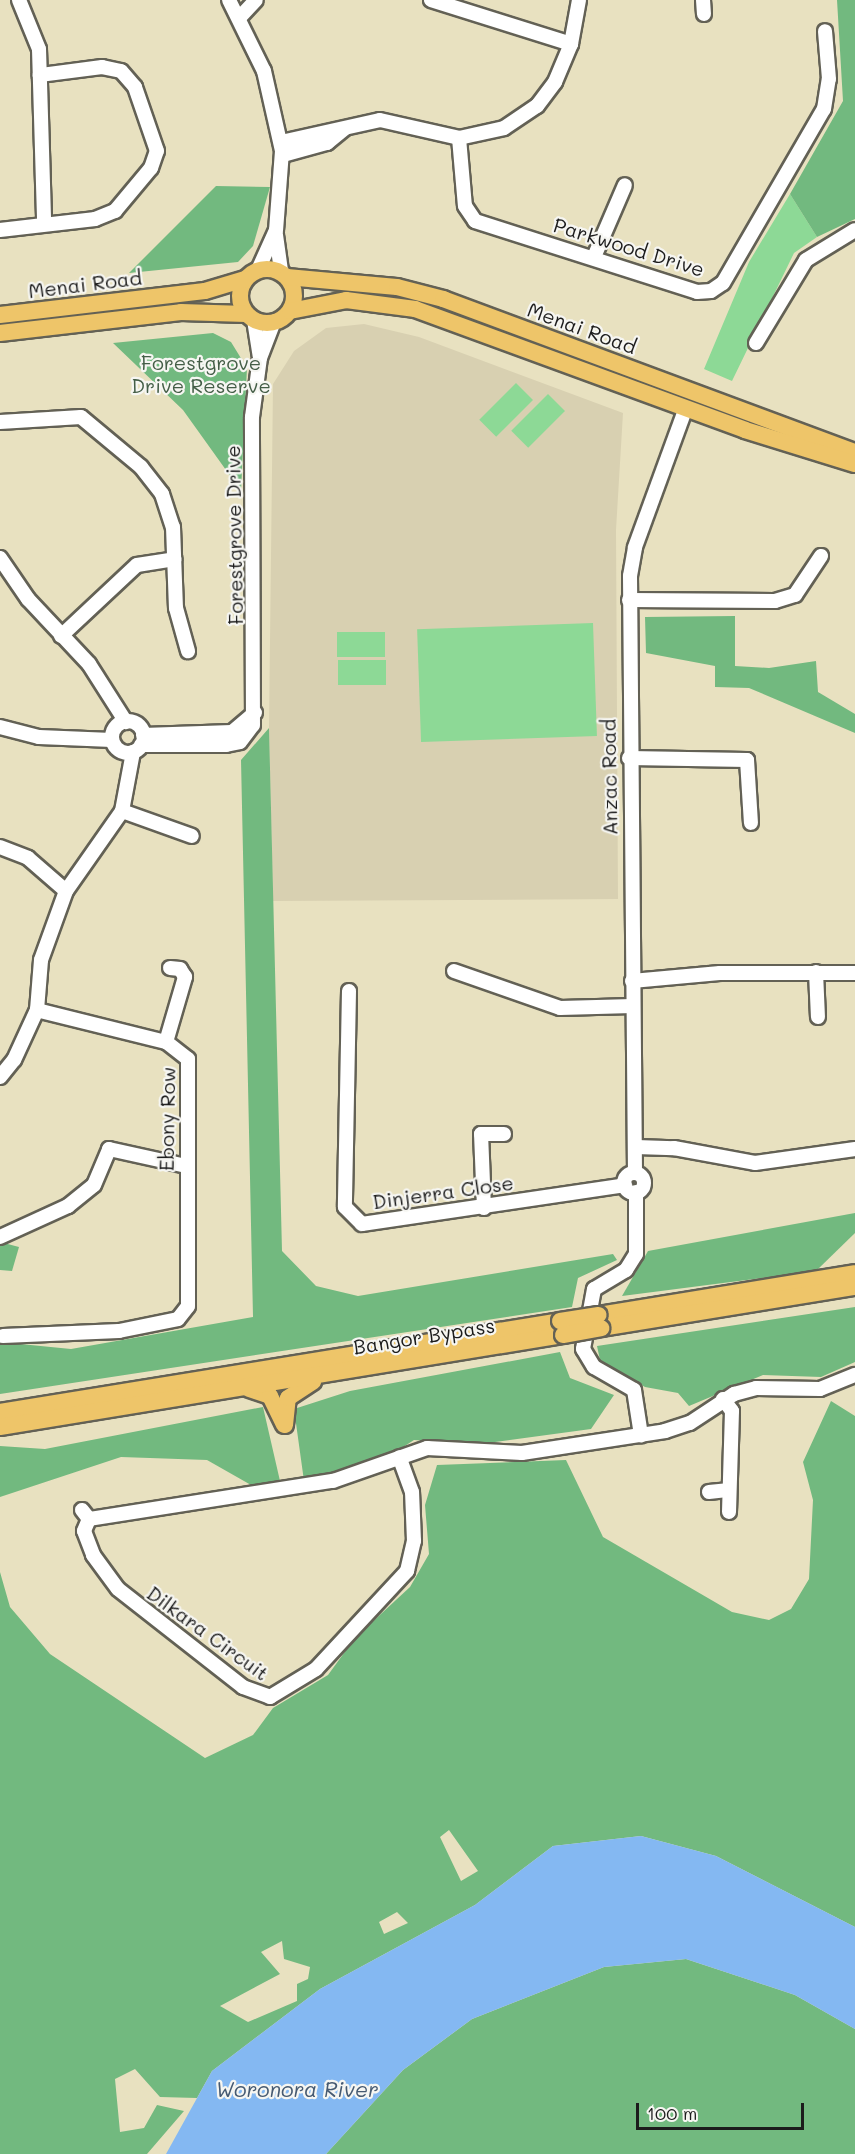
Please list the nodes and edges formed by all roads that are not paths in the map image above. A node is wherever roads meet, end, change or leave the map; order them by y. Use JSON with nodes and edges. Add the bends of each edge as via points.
{"nodes":[{"id":1,"x":19,"y":0,"type":"edge"},
{"id":2,"x":229,"y":0,"type":"edge"},
{"id":3,"x":256,"y":0,"type":"edge"},
{"id":4,"x":431,"y":0,"type":"edge"},
{"id":5,"x":579,"y":0,"type":"edge"},
{"id":6,"x":240,"y":17,"type":"junction"},
{"id":7,"x":825,"y":32,"type":"dead end"},
{"id":8,"x":571,"y":44,"type":"junction"},
{"id":9,"x":40,"y":75,"type":"junction"},
{"id":10,"x":459,"y":138,"type":"junction"},
{"id":11,"x":282,"y":148,"type":"junction"},
{"id":12,"x":625,"y":185,"type":"dead end"},
{"id":13,"x":44,"y":222,"type":"junction"},
{"id":14,"x":0,"y":230,"type":"edge"},
{"id":15,"x":276,"y":230,"type":"junction"},
{"id":16,"x":855,"y":230,"type":"edge"},
{"id":17,"x":594,"y":257,"type":"junction"},
{"id":18,"x":251,"y":275,"type":"junction"},
{"id":19,"x":284,"y":275,"type":"junction"},
{"id":20,"x":290,"y":310,"type":"junction"},
{"id":21,"x":0,"y":315,"type":"edge"},
{"id":22,"x":250,"y":317,"type":"junction"},
{"id":23,"x":274,"y":322,"type":"junction"},
{"id":24,"x":0,"y":333,"type":"edge"},
{"id":25,"x":756,"y":343,"type":"dead end"},
{"id":26,"x":260,"y":358,"type":"junction"},
{"id":27,"x":693,"y":392,"type":"junction"},
{"id":28,"x":686,"y":408,"type":"junction"},
{"id":29,"x":0,"y":422,"type":"edge"},
{"id":30,"x":855,"y":452,"type":"edge"},
{"id":31,"x":855,"y":464,"type":"edge"},
{"id":32,"x":821,"y":556,"type":"dead end"},
{"id":33,"x":0,"y":558,"type":"edge"},
{"id":34,"x":175,"y":559,"type":"junction"},
{"id":35,"x":629,"y":600,"type":"junction"},
{"id":36,"x":61,"y":636,"type":"junction"},
{"id":37,"x":188,"y":651,"type":"dead end"},
{"id":38,"x":126,"y":722,"type":"junction"},
{"id":39,"x":0,"y":727,"type":"edge"},
{"id":40,"x":112,"y":740,"type":"junction"},
{"id":41,"x":139,"y":744,"type":"junction"},
{"id":42,"x":629,"y":758,"type":"junction"},
{"id":43,"x":122,"y":811,"type":"junction"},
{"id":44,"x":751,"y":823,"type":"dead end"},
{"id":45,"x":192,"y":836,"type":"dead end"},
{"id":46,"x":0,"y":847,"type":"edge"},
{"id":47,"x":66,"y":891,"type":"junction"},
{"id":48,"x":170,"y":968,"type":"dead end"},
{"id":49,"x":454,"y":971,"type":"dead end"},
{"id":50,"x":816,"y":972,"type":"junction"},
{"id":51,"x":855,"y":973,"type":"edge"},
{"id":52,"x":633,"y":981,"type":"junction"},
{"id":53,"x":349,"y":991,"type":"dead end"},
{"id":54,"x":633,"y":1006,"type":"junction"},
{"id":55,"x":37,"y":1010,"type":"junction"},
{"id":56,"x":818,"y":1017,"type":"dead end"},
{"id":57,"x":166,"y":1042,"type":"junction"},
{"id":58,"x":0,"y":1077,"type":"edge"},
{"id":59,"x":504,"y":1134,"type":"dead end"},
{"id":60,"x":636,"y":1147,"type":"junction"},
{"id":61,"x":855,"y":1149,"type":"edge"},
{"id":62,"x":186,"y":1166,"type":"junction"},
{"id":63,"x":631,"y":1189,"type":"junction"},
{"id":64,"x":484,"y":1208,"type":"junction"},
{"id":65,"x":0,"y":1237,"type":"edge"},
{"id":66,"x":855,"y":1273,"type":"edge"},
{"id":67,"x":855,"y":1287,"type":"edge"},
{"id":68,"x":600,"y":1322,"type":"junction"},
{"id":69,"x":561,"y":1328,"type":"junction"},
{"id":70,"x":3,"y":1336,"type":"dead end"},
{"id":71,"x":354,"y":1368,"type":"junction"},
{"id":72,"x":855,"y":1375,"type":"edge"},
{"id":73,"x":245,"y":1388,"type":"junction"},
{"id":74,"x":723,"y":1399,"type":"junction"},
{"id":75,"x":0,"y":1412,"type":"edge"},
{"id":76,"x":0,"y":1427,"type":"edge"},
{"id":77,"x":642,"y":1435,"type":"junction"},
{"id":78,"x":399,"y":1458,"type":"junction"},
{"id":79,"x":727,"y":1490,"type":"junction"},
{"id":80,"x":709,"y":1492,"type":"dead end"},
{"id":81,"x":729,"y":1512,"type":"dead end"}],
"edges":[{"from":1,"to":9,"type":"street","via":[[35,30]]},
{"from":2,"to":6,"type":"street"},
{"from":3,"to":6,"type":"street"},
{"from":4,"to":8,"type":"street"},
{"from":5,"to":8,"type":"street"},
{"from":6,"to":11,"type":"street","via":[[264,71]]},
{"from":7,"to":17,"type":"street","name":"Parkwood Drive","via":[[829,78],[824,109],[723,283],[697,292]]},
{"from":8,"to":10,"type":"street","via":[[555,82],[537,106],[504,128]]},
{"from":9,"to":13,"type":"street"},
{"from":9,"to":13,"type":"street","via":[[102,67],[121,70],[135,87],[157,151],[151,168],[115,211],[95,219]]},
{"from":10,"to":11,"type":"street","via":[[380,120]]},
{"from":10,"to":17,"type":"street","name":"Parkwood Drive","via":[[465,206],[475,221]]},
{"from":11,"to":15,"type":"street"},
{"from":12,"to":17,"type":"street"},
{"from":13,"to":14,"type":"street"},
{"from":15,"to":18,"type":"street"},
{"from":15,"to":19,"type":"street"},
{"from":16,"to":25,"type":"street","via":[[806,260]]},
{"from":18,"to":19,"type":"main road"},
{"from":18,"to":21,"type":"main road","name":"Menai Road","via":[[205,291]]},
{"from":18,"to":22,"type":"main road","via":[[240,293]]},
{"from":19,"to":20,"type":"main road","via":[[294,293]]},
{"from":19,"to":27,"type":"main road","name":"Menai Road","via":[[397,286],[443,299]]},
{"from":20,"to":23,"type":"main road"},
{"from":20,"to":28,"type":"main road","name":"Menai Road","via":[[346,300],[415,309]]},
{"from":22,"to":23,"type":"main road"},
{"from":22,"to":24,"type":"main road","name":"Menai Road","via":[[181,312]]},
{"from":22,"to":26,"type":"street"},
{"from":23,"to":26,"type":"street"},
{"from":26,"to":41,"type":"street","name":"Forestgrove Drive","via":[[252,417],[256,711],[232,732]]},
{"from":27,"to":28,"type":"main road","name":"Anzac Road"},
{"from":27,"to":30,"type":"main road","name":"Menai Road"},
{"from":28,"to":31,"type":"main road","name":"Menai Road"},
{"from":28,"to":35,"type":"street","name":"Anzac Road","via":[[635,547]]},
{"from":29,"to":34,"type":"street","via":[[81,417],[131,460],[162,494],[173,526]]},
{"from":32,"to":35,"type":"street","via":[[795,595],[775,601]]},
{"from":33,"to":36,"type":"street"},
{"from":34,"to":36,"type":"street","via":[[137,565]]},
{"from":34,"to":37,"type":"street","via":[[176,608]]},
{"from":35,"to":42,"type":"street","name":"Anzac Road"},
{"from":36,"to":38,"type":"street","via":[[89,664]]},
{"from":38,"to":40,"type":"street","via":[[115,728]]},
{"from":38,"to":41,"type":"street","via":[[139,726]]},
{"from":39,"to":40,"type":"street","via":[[39,737]]},
{"from":40,"to":41,"type":"street","via":[[122,752]]},
{"from":41,"to":43,"type":"street"},
{"from":42,"to":44,"type":"street","via":[[747,760]]},
{"from":42,"to":52,"type":"street","name":"Anzac Road"},
{"from":43,"to":45,"type":"street"},
{"from":43,"to":47,"type":"street"},
{"from":46,"to":47,"type":"street","via":[[28,858]]},
{"from":47,"to":55,"type":"street","via":[[41,960]]},
{"from":48,"to":57,"type":"street","via":[[185,977]]},
{"from":49,"to":54,"type":"street","via":[[560,1008]]},
{"from":50,"to":51,"type":"street"},
{"from":50,"to":52,"type":"street"},
{"from":50,"to":56,"type":"street"},
{"from":52,"to":54,"type":"street","name":"Anzac Road"},
{"from":53,"to":64,"type":"street","name":"Dinjerra Close","via":[[345,1208],[362,1224]]},
{"from":54,"to":60,"type":"street","name":"Anzac Road"},
{"from":55,"to":57,"type":"street","name":"Ebony Row"},
{"from":55,"to":58,"type":"street","via":[[14,1060]]},
{"from":57,"to":62,"type":"street","name":"Ebony Row","via":[[188,1059]]},
{"from":59,"to":64,"type":"street","via":[[481,1134]]},
{"from":60,"to":61,"type":"street","via":[[674,1148],[755,1163]]},
{"from":60,"to":63,"type":"street","name":"Anzac Road"},
{"from":62,"to":65,"type":"street","via":[[109,1149],[85,1192]]},
{"from":62,"to":70,"type":"street","name":"Ebony Row","via":[[188,1306],[178,1319],[119,1331]]},
{"from":63,"to":64,"type":"street","name":"Dinjerra Close"},
{"from":63,"to":77,"type":"street","via":[[636,1254],[626,1270],[594,1288],[583,1349],[594,1367],[634,1390]]},
{"from":66,"to":68,"type":"main road","name":"Bangor Bypass"},
{"from":67,"to":68,"type":"main road","name":"Bangor Bypass"},
{"from":68,"to":69,"type":"main road","name":"Bangor Bypass","bridge":true},
{"from":69,"to":71,"type":"main road","name":"Bangor Bypass"},
{"from":69,"to":75,"type":"main road","name":"Bangor Bypass"},
{"from":71,"to":73,"type":"main road","name":"Bangor Bypass"},
{"from":71,"to":73,"type":"main road","via":[[299,1387],[288,1398],[285,1425],[270,1396]]},
{"from":72,"to":74,"type":"street","name":"Dilkara Circuit","via":[[820,1389],[756,1388]]},
{"from":73,"to":76,"type":"main road","name":"Bangor Bypass"},
{"from":74,"to":77,"type":"street","name":"Dilkara Circuit","via":[[690,1423]]},
{"from":74,"to":79,"type":"street","via":[[732,1411],[733,1478]]},
{"from":77,"to":78,"type":"street","name":"Dilkara Circuit","via":[[503,1454],[428,1448]]},
{"from":78,"to":78,"type":"street","name":"Dilkara Circuit","via":[[412,1492],[414,1541],[407,1571],[316,1669],[270,1697],[243,1687],[118,1589],[86,1539],[86,1515],[333,1481]]},
{"from":79,"to":80,"type":"street"},
{"from":79,"to":81,"type":"street"}]}
